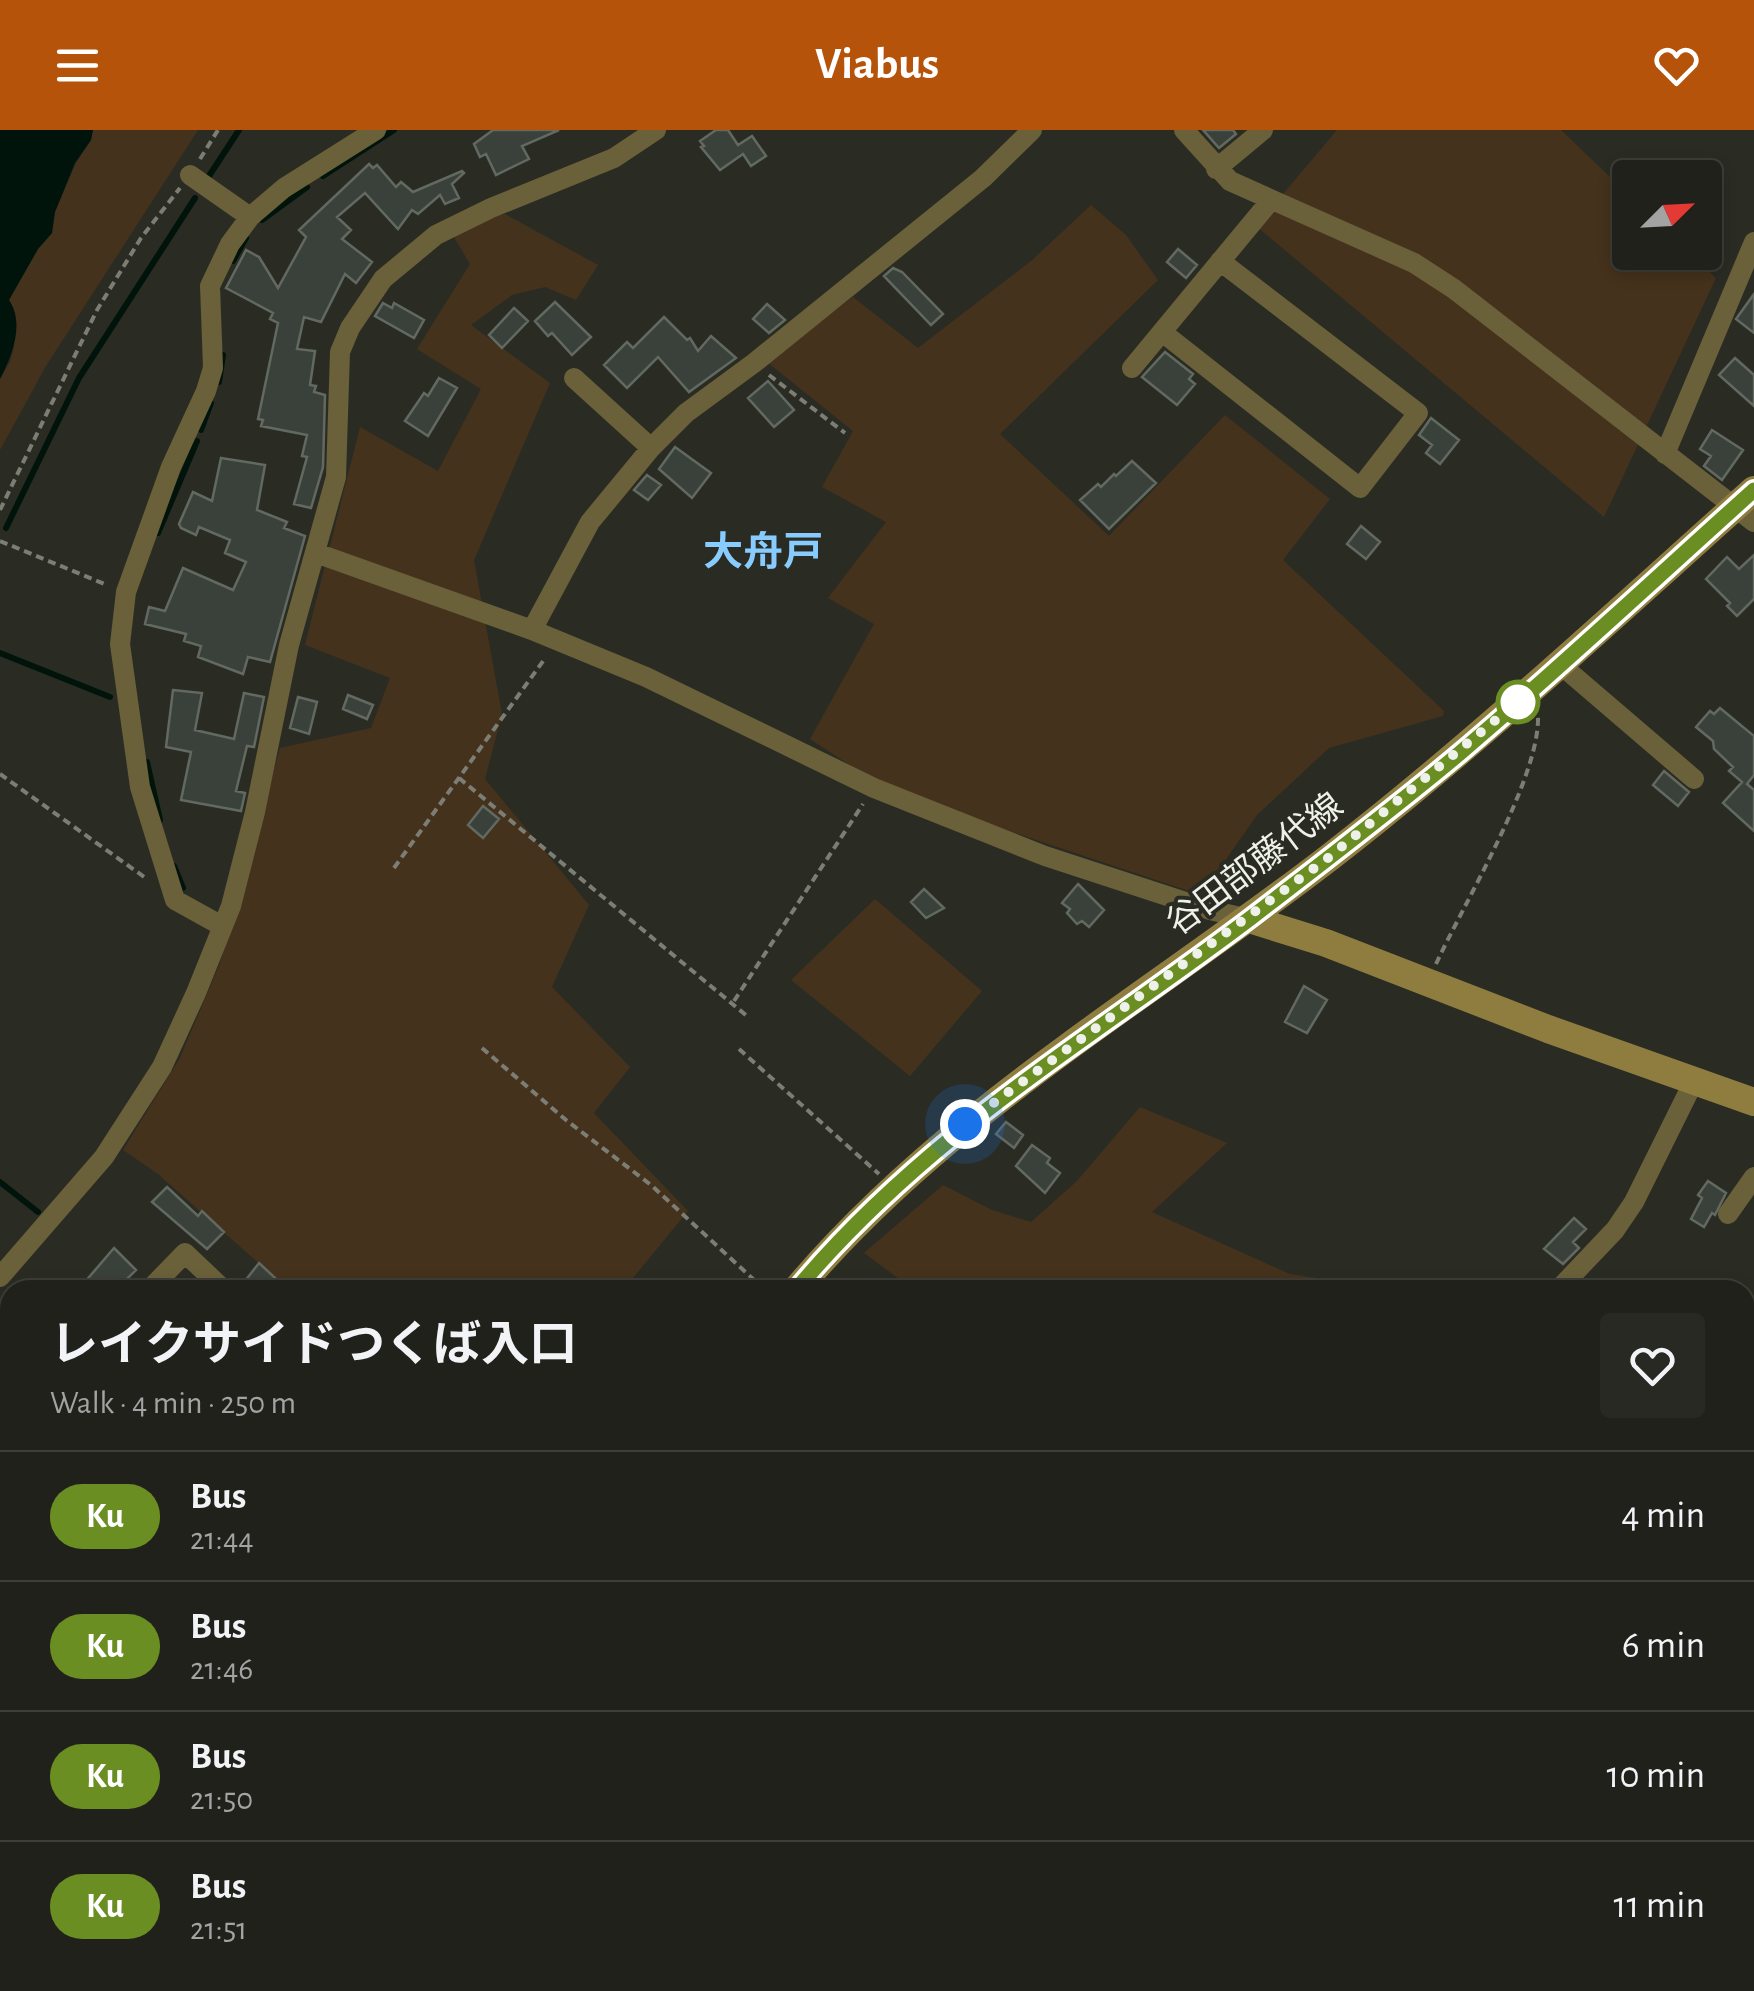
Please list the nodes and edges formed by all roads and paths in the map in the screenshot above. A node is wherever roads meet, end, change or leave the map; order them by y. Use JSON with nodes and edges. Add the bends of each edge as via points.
{"nodes":[{"id":1,"x":218,"y":130,"type":"edge"},
{"id":2,"x":376,"y":130,"type":"edge"},
{"id":3,"x":656,"y":130,"type":"edge"},
{"id":4,"x":1032,"y":130,"type":"edge"},
{"id":5,"x":1184,"y":130,"type":"edge"},
{"id":6,"x":1264,"y":130,"type":"edge"},
{"id":7,"x":1216,"y":169,"type":"junction"},
{"id":8,"x":190,"y":174,"type":"junction"},
{"id":9,"x":1271,"y":200,"type":"junction"},
{"id":10,"x":250,"y":217,"type":"junction"},
{"id":11,"x":1754,"y":242,"type":"edge"},
{"id":12,"x":1220,"y":261,"type":"junction"},
{"id":13,"x":1162,"y":332,"type":"junction"},
{"id":14,"x":754,"y":363,"type":"junction"},
{"id":15,"x":1132,"y":368,"type":"dead end"},
{"id":16,"x":574,"y":378,"type":"dead end"},
{"id":17,"x":846,"y":432,"type":"dead end"},
{"id":18,"x":651,"y":448,"type":"junction"},
{"id":19,"x":1665,"y":454,"type":"junction"},
{"id":20,"x":1747,"y":507,"type":"edge"},
{"id":21,"x":0,"y":510,"type":"edge"},
{"id":22,"x":0,"y":541,"type":"edge"},
{"id":23,"x":316,"y":553,"type":"junction"},
{"id":24,"x":126,"y":592,"type":"junction"},
{"id":25,"x":532,"y":630,"type":"junction"},
{"id":26,"x":557,"y":641,"type":"junction"},
{"id":27,"x":1560,"y":665,"type":"junction"},
{"id":28,"x":1526,"y":695,"type":"junction"},
{"id":29,"x":0,"y":774,"type":"edge"},
{"id":30,"x":459,"y":778,"type":"junction"},
{"id":31,"x":1694,"y":778,"type":"dead end"},
{"id":32,"x":874,"y":788,"type":"junction"},
{"id":33,"x":394,"y":868,"type":"dead end"},
{"id":34,"x":175,"y":900,"type":"junction"},
{"id":35,"x":1248,"y":919,"type":"junction"},
{"id":36,"x":222,"y":926,"type":"junction"},
{"id":37,"x":1429,"y":981,"type":"junction"},
{"id":38,"x":733,"y":1003,"type":"junction"},
{"id":39,"x":746,"y":1016,"type":"dead end"},
{"id":40,"x":482,"y":1048,"type":"dead end"},
{"id":41,"x":739,"y":1049,"type":"dead end"},
{"id":42,"x":1694,"y":1081,"type":"junction"},
{"id":43,"x":1754,"y":1102,"type":"edge"},
{"id":44,"x":1754,"y":1177,"type":"edge"},
{"id":45,"x":893,"y":1188,"type":"junction"},
{"id":46,"x":1728,"y":1214,"type":"dead end"},
{"id":47,"x":0,"y":1277,"type":"edge"},
{"id":48,"x":159,"y":1280,"type":"edge"},
{"id":49,"x":213,"y":1280,"type":"edge"},
{"id":50,"x":754,"y":1280,"type":"edge"},
{"id":51,"x":806,"y":1280,"type":"edge"},
{"id":52,"x":1567,"y":1280,"type":"edge"}],
"edges":[{"from":1,"to":8,"type":"path"},
{"from":2,"to":10,"type":"street"},
{"from":3,"to":23,"type":"street","via":[[614,158],[445,230],[373,290],[340,352],[336,477]]},
{"from":4,"to":14,"type":"street","via":[[983,178]]},
{"from":5,"to":7,"type":"street"},
{"from":6,"to":7,"type":"street"},
{"from":7,"to":9,"type":"street"},
{"from":8,"to":10,"type":"street"},
{"from":8,"to":21,"type":"path","via":[[97,310]]},
{"from":9,"to":12,"type":"street"},
{"from":9,"to":19,"type":"street","via":[[1414,263],[1499,321]]},
{"from":10,"to":24,"type":"street","via":[[210,286],[213,368]]},
{"from":11,"to":19,"type":"street"},
{"from":12,"to":13,"type":"street"},
{"from":12,"to":13,"type":"street","via":[[1418,413],[1360,488]]},
{"from":13,"to":15,"type":"street"},
{"from":14,"to":17,"type":"path"},
{"from":14,"to":18,"type":"street"},
{"from":16,"to":18,"type":"street"},
{"from":18,"to":25,"type":"street","via":[[590,522]]},
{"from":19,"to":20,"type":"street"},
{"from":20,"to":27,"type":"main road","name":"谷田部藤代線"},
{"from":22,"to":24,"type":"path"},
{"from":23,"to":25,"type":"street"},
{"from":23,"to":36,"type":"street"},
{"from":24,"to":34,"type":"street","via":[[120,644],[140,787]]},
{"from":25,"to":26,"type":"street"},
{"from":26,"to":30,"type":"path"},
{"from":26,"to":32,"type":"street"},
{"from":27,"to":28,"type":"main road","name":"谷田部藤代線"},
{"from":27,"to":31,"type":"street"},
{"from":28,"to":35,"type":"main road","name":"谷田部藤代線"},
{"from":28,"to":37,"type":"path","via":[[1536,706],[1538,734],[1517,797]]},
{"from":29,"to":34,"type":"path"},
{"from":30,"to":33,"type":"path"},
{"from":30,"to":38,"type":"path"},
{"from":32,"to":35,"type":"street","via":[[1044,856]]},
{"from":32,"to":38,"type":"path"},
{"from":34,"to":36,"type":"street"},
{"from":35,"to":37,"type":"main road"},
{"from":35,"to":45,"type":"main road","name":"谷田部藤代線","via":[[965,1124]]},
{"from":36,"to":47,"type":"street","via":[[162,1068],[104,1157]]},
{"from":37,"to":42,"type":"main road"},
{"from":38,"to":39,"type":"path"},
{"from":40,"to":50,"type":"path","via":[[651,1185]]},
{"from":41,"to":45,"type":"path"},
{"from":42,"to":43,"type":"main road"},
{"from":42,"to":52,"type":"street","via":[[1634,1202]]},
{"from":44,"to":46,"type":"street"},
{"from":45,"to":51,"type":"main road","name":"谷田部藤代線"},
{"from":48,"to":49,"type":"street","via":[[185,1253]]}]}
